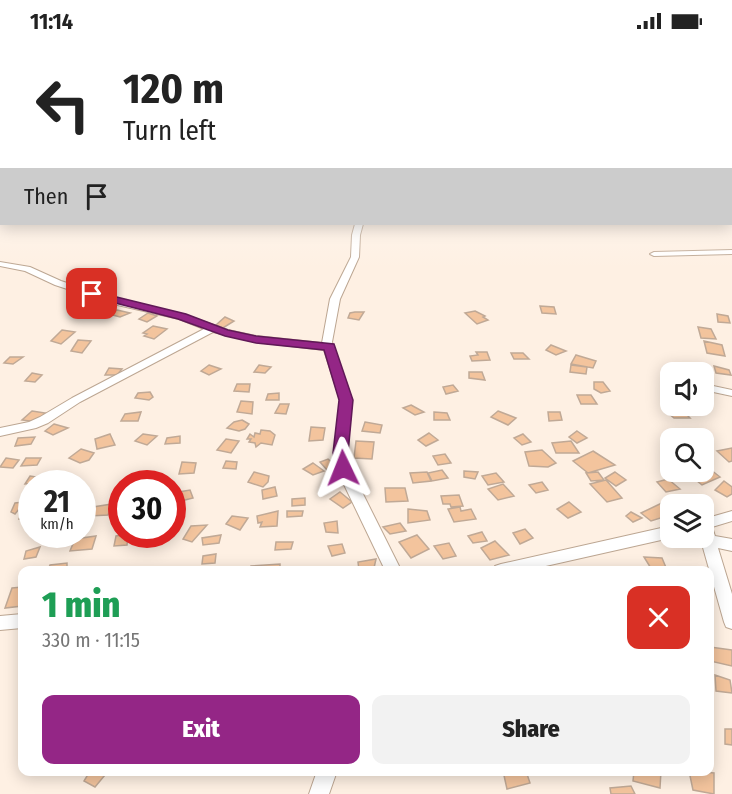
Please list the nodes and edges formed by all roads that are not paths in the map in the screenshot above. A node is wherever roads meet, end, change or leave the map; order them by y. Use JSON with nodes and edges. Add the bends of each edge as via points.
{"nodes":[{"id":1,"x":359,"y":225,"type":"edge"},
{"id":2,"x":732,"y":252,"type":"edge"},
{"id":3,"x":654,"y":254,"type":"dead end"},
{"id":4,"x":3,"y":267,"type":"edge"},
{"id":5,"x":213,"y":328,"type":"junction"},
{"id":6,"x":329,"y":347,"type":"junction"},
{"id":7,"x":714,"y":389,"type":"edge"},
{"id":8,"x":732,"y":393,"type":"edge"},
{"id":9,"x":0,"y":432,"type":"edge"},
{"id":10,"x":732,"y":516,"type":"edge"},
{"id":11,"x":714,"y":521,"type":"edge"},
{"id":12,"x":660,"y":534,"type":"edge"},
{"id":13,"x":714,"y":541,"type":"edge"},
{"id":14,"x":732,"y":545,"type":"edge"},
{"id":15,"x":711,"y":548,"type":"edge"},
{"id":16,"x":391,"y":566,"type":"edge"},
{"id":17,"x":519,"y":566,"type":"edge"},
{"id":18,"x":18,"y":621,"type":"edge"},
{"id":19,"x":732,"y":622,"type":"edge"},
{"id":20,"x":0,"y":623,"type":"edge"},
{"id":21,"x":325,"y":776,"type":"edge"},
{"id":22,"x":319,"y":794,"type":"edge"}],
"edges":[{"from":1,"to":6,"type":"street","via":[[354,262],[330,317]]},
{"from":2,"to":3,"type":"street"},
{"from":4,"to":5,"type":"street","via":[[27,268],[116,302]]},
{"from":5,"to":6,"type":"street","via":[[256,339]]},
{"from":5,"to":9,"type":"street","via":[[44,420]]},
{"from":6,"to":16,"type":"street","via":[[346,400],[340,453],[343,468]]},
{"from":7,"to":8,"type":"street"},
{"from":10,"to":11,"type":"street"},
{"from":12,"to":17,"type":"street"},
{"from":13,"to":14,"type":"street"},
{"from":15,"to":19,"type":"street"},
{"from":18,"to":20,"type":"street"},
{"from":21,"to":22,"type":"street"}]}
